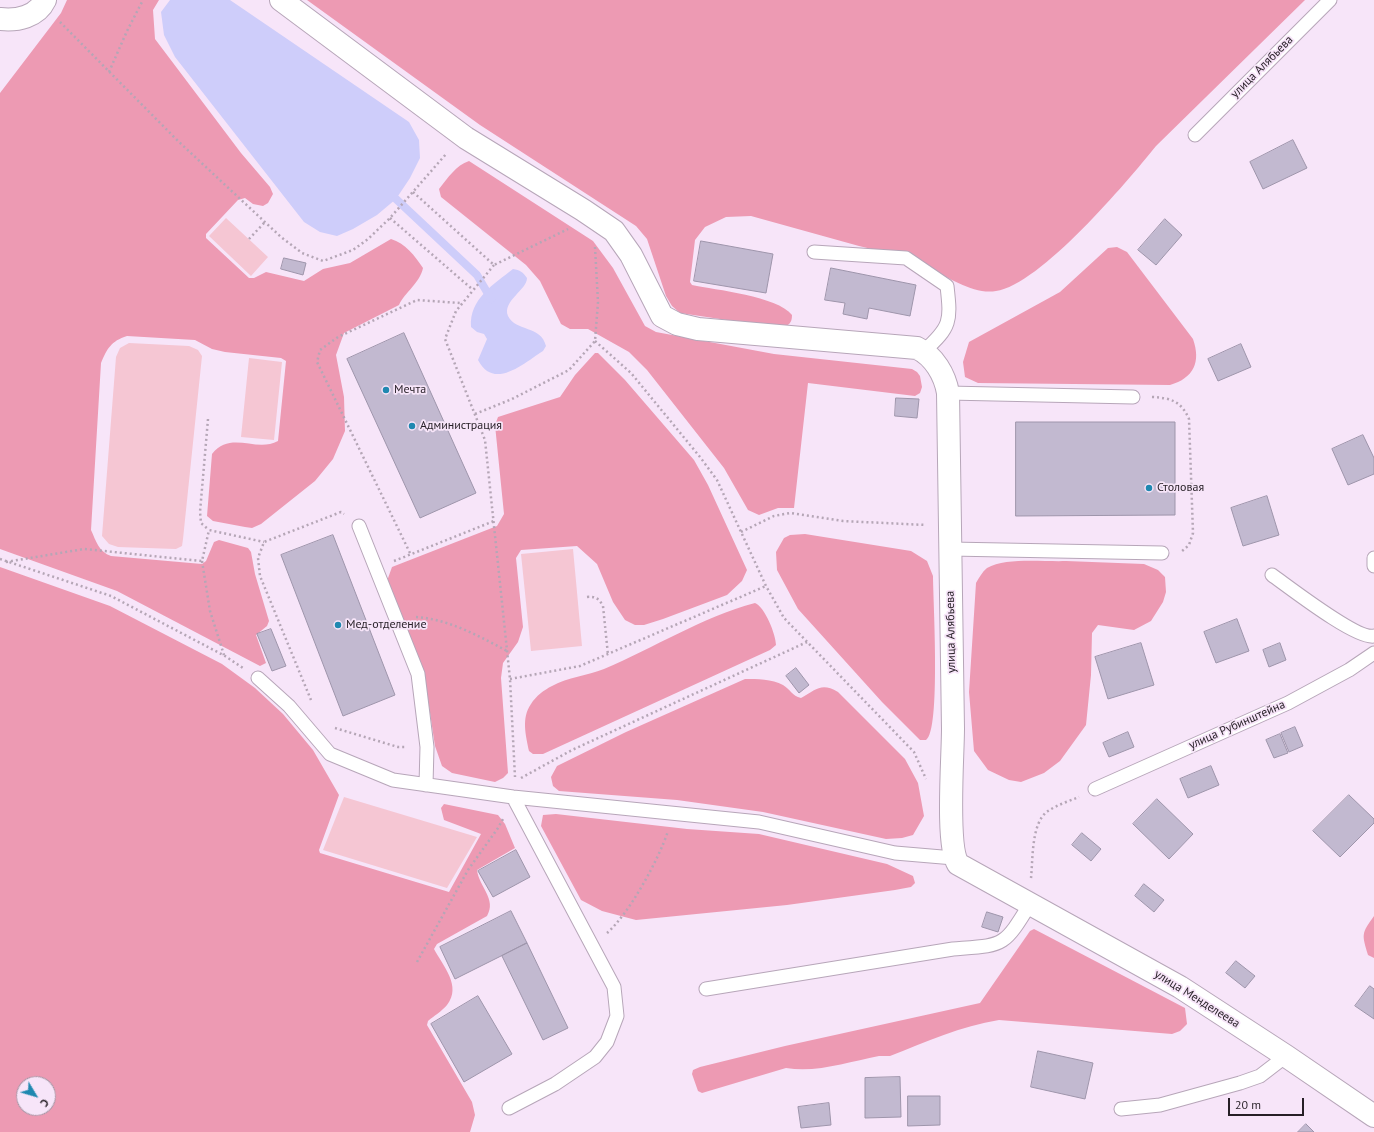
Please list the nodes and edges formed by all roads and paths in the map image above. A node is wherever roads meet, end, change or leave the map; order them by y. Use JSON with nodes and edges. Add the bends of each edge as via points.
{"nodes":[{"id":1,"x":143,"y":0,"type":"edge"},
{"id":2,"x":281,"y":0,"type":"edge"},
{"id":3,"x":1330,"y":0,"type":"edge"},
{"id":4,"x":44,"y":2,"type":"edge"},
{"id":5,"x":0,"y":19,"type":"edge"},
{"id":6,"x":109,"y":72,"type":"junction"},
{"id":7,"x":1194,"y":135,"type":"dead end"},
{"id":8,"x":466,"y":138,"type":"junction"},
{"id":9,"x":413,"y":192,"type":"junction"},
{"id":10,"x":592,"y":216,"type":"junction"},
{"id":11,"x":390,"y":218,"type":"junction"},
{"id":12,"x":265,"y":222,"type":"junction"},
{"id":13,"x":249,"y":239,"type":"dead end"},
{"id":14,"x":814,"y":252,"type":"dead end"},
{"id":15,"x":494,"y":265,"type":"junction"},
{"id":16,"x":472,"y":289,"type":"junction"},
{"id":17,"x":461,"y":304,"type":"junction"},
{"id":18,"x":595,"y":341,"type":"junction"},
{"id":19,"x":921,"y":350,"type":"junction"},
{"id":20,"x":948,"y":393,"type":"junction"},
{"id":21,"x":1133,"y":397,"type":"joint"},
{"id":22,"x":475,"y":414,"type":"junction"},
{"id":23,"x":208,"y":419,"type":"dead end"},
{"id":24,"x":494,"y":521,"type":"junction"},
{"id":25,"x":359,"y":526,"type":"joint"},
{"id":26,"x":949,"y":527,"type":"junction"},
{"id":27,"x":209,"y":530,"type":"junction"},
{"id":28,"x":741,"y":532,"type":"junction"},
{"id":29,"x":264,"y":542,"type":"junction"},
{"id":30,"x":950,"y":549,"type":"junction"},
{"id":31,"x":410,"y":553,"type":"junction"},
{"id":32,"x":1162,"y":553,"type":"joint"},
{"id":33,"x":1374,"y":558,"type":"edge"},
{"id":34,"x":0,"y":559,"type":"edge"},
{"id":35,"x":202,"y":561,"type":"junction"},
{"id":36,"x":6,"y":562,"type":"junction"},
{"id":37,"x":1374,"y":566,"type":"edge"},
{"id":38,"x":376,"y":569,"type":"junction"},
{"id":39,"x":1272,"y":575,"type":"dead end"},
{"id":40,"x":766,"y":586,"type":"junction"},
{"id":41,"x":587,"y":597,"type":"dead end"},
{"id":42,"x":395,"y":617,"type":"junction"},
{"id":43,"x":1374,"y":636,"type":"edge"},
{"id":44,"x":807,"y":642,"type":"junction"},
{"id":45,"x":507,"y":651,"type":"junction"},
{"id":46,"x":1374,"y":653,"type":"edge"},
{"id":47,"x":608,"y":655,"type":"junction"},
{"id":48,"x":225,"y":656,"type":"junction"},
{"id":49,"x":258,"y":678,"type":"joint"},
{"id":50,"x":510,"y":679,"type":"junction"},
{"id":51,"x":695,"y":693,"type":"dead end"},
{"id":52,"x":313,"y":704,"type":"dead end"},
{"id":53,"x":328,"y":726,"type":"dead end"},
{"id":54,"x":428,"y":747,"type":"junction"},
{"id":55,"x":927,"y":780,"type":"dead end"},
{"id":56,"x":515,"y":781,"type":"dead end"},
{"id":57,"x":426,"y":785,"type":"junction"},
{"id":58,"x":1095,"y":789,"type":"joint"},
{"id":59,"x":513,"y":798,"type":"junction"},
{"id":60,"x":674,"y":814,"type":"junction"},
{"id":61,"x":954,"y":858,"type":"junction"},
{"id":62,"x":1021,"y":900,"type":"junction"},
{"id":63,"x":592,"y":945,"type":"junction"},
{"id":64,"x":706,"y":989,"type":"dead end"},
{"id":65,"x":1286,"y":1056,"type":"junction"},
{"id":66,"x":509,"y":1108,"type":"dead end"},
{"id":67,"x":1122,"y":1109,"type":"dead end"},
{"id":68,"x":1374,"y":1116,"type":"edge"}],
"edges":[{"from":1,"to":6,"type":"path"},
{"from":2,"to":8,"type":"street"},
{"from":3,"to":7,"type":"lane","name":"улица Алябьева"},
{"from":4,"to":5,"type":"street","via":[[35,13],[22,18]]},
{"from":4,"to":6,"type":"path"},
{"from":6,"to":12,"type":"path"},
{"from":8,"to":9,"type":"path","via":[[447,153]]},
{"from":8,"to":10,"type":"street"},
{"from":9,"to":11,"type":"path"},
{"from":9,"to":15,"type":"path"},
{"from":10,"to":15,"type":"path"},
{"from":10,"to":18,"type":"path","via":[[598,302]]},
{"from":10,"to":19,"type":"street","via":[[614,231],[631,255],[662,316],[677,324],[698,329]]},
{"from":11,"to":12,"type":"path","via":[[353,250],[323,261],[302,253]]},
{"from":11,"to":16,"type":"path"},
{"from":12,"to":13,"type":"path"},
{"from":14,"to":19,"type":"lane","via":[[906,258],[947,286],[950,314],[942,335]]},
{"from":15,"to":16,"type":"path"},
{"from":16,"to":17,"type":"path"},
{"from":17,"to":22,"type":"path","via":[[456,310],[445,339]]},
{"from":17,"to":31,"type":"path","via":[[418,300],[338,337],[320,350],[317,362]]},
{"from":18,"to":22,"type":"path","via":[[569,370],[512,399]]},
{"from":18,"to":28,"type":"path","via":[[631,373],[700,457],[717,480]]},
{"from":19,"to":20,"type":"street","name":"улица Алябьева","via":[[941,373]]},
{"from":20,"to":21,"type":"lane"},
{"from":20,"to":26,"type":"street","name":"улица Алябьева"},
{"from":21,"to":32,"type":"path","via":[[1165,398],[1183,407],[1189,419],[1193,533],[1185,550],[1176,554]]},
{"from":22,"to":24,"type":"path","via":[[485,440]]},
{"from":23,"to":27,"type":"path","via":[[200,512],[201,523]]},
{"from":24,"to":31,"type":"path"},
{"from":24,"to":45,"type":"path"},
{"from":25,"to":29,"type":"path","via":[[353,518],[340,512]]},
{"from":25,"to":38,"type":"lane"},
{"from":26,"to":28,"type":"path","via":[[843,521],[790,513],[774,516]]},
{"from":26,"to":30,"type":"street","name":"улица Алябьева"},
{"from":27,"to":29,"type":"path"},
{"from":27,"to":35,"type":"path"},
{"from":28,"to":40,"type":"path"},
{"from":29,"to":52,"type":"path","via":[[258,558],[260,576]]},
{"from":30,"to":32,"type":"lane"},
{"from":30,"to":61,"type":"street","name":"улица Алябьева"},
{"from":31,"to":38,"type":"path"},
{"from":33,"to":37,"type":"lane"},
{"from":34,"to":36,"type":"path"},
{"from":35,"to":36,"type":"path","via":[[84,549]]},
{"from":35,"to":48,"type":"path","via":[[210,611]]},
{"from":36,"to":48,"type":"path","via":[[111,596]]},
{"from":38,"to":42,"type":"lane"},
{"from":39,"to":43,"type":"lane","via":[[1362,635]]},
{"from":40,"to":44,"type":"path","via":[[784,618]]},
{"from":40,"to":47,"type":"path"},
{"from":41,"to":47,"type":"path","via":[[594,596],[603,606]]},
{"from":42,"to":45,"type":"path","via":[[418,617],[448,624],[480,636]]},
{"from":42,"to":54,"type":"lane","via":[[418,674]]},
{"from":44,"to":51,"type":"path"},
{"from":44,"to":55,"type":"path","via":[[914,752]]},
{"from":45,"to":50,"type":"path"},
{"from":46,"to":58,"type":"lane","name":"улица Рубинштейна","via":[[1349,670],[1288,703]]},
{"from":47,"to":50,"type":"path","via":[[580,666]]},
{"from":48,"to":49,"type":"path"},
{"from":49,"to":57,"type":"lane","via":[[289,706],[330,754],[393,780]]},
{"from":50,"to":56,"type":"path"},
{"from":53,"to":54,"type":"path","via":[[398,747]]},
{"from":54,"to":57,"type":"lane"},
{"from":57,"to":59,"type":"lane"},
{"from":58,"to":62,"type":"path","via":[[1047,812],[1040,819]]},
{"from":59,"to":60,"type":"lane"},
{"from":59,"to":63,"type":"lane"},
{"from":60,"to":61,"type":"lane","via":[[759,822],[895,853]]},
{"from":60,"to":63,"type":"path","via":[[664,844],[636,896],[610,931]]},
{"from":61,"to":62,"type":"street","via":[[958,864]]},
{"from":62,"to":64,"type":"lane","via":[[1010,934],[1002,943]]},
{"from":62,"to":65,"type":"street","name":"улица Менделеева","via":[[1180,987]]},
{"from":63,"to":66,"type":"lane","via":[[614,987],[617,1016],[607,1042],[595,1057],[579,1069]]},
{"from":65,"to":67,"type":"lane","via":[[1260,1076],[1240,1083],[1160,1105]]},
{"from":65,"to":68,"type":"street","name":"улица Менделеева"}]}
